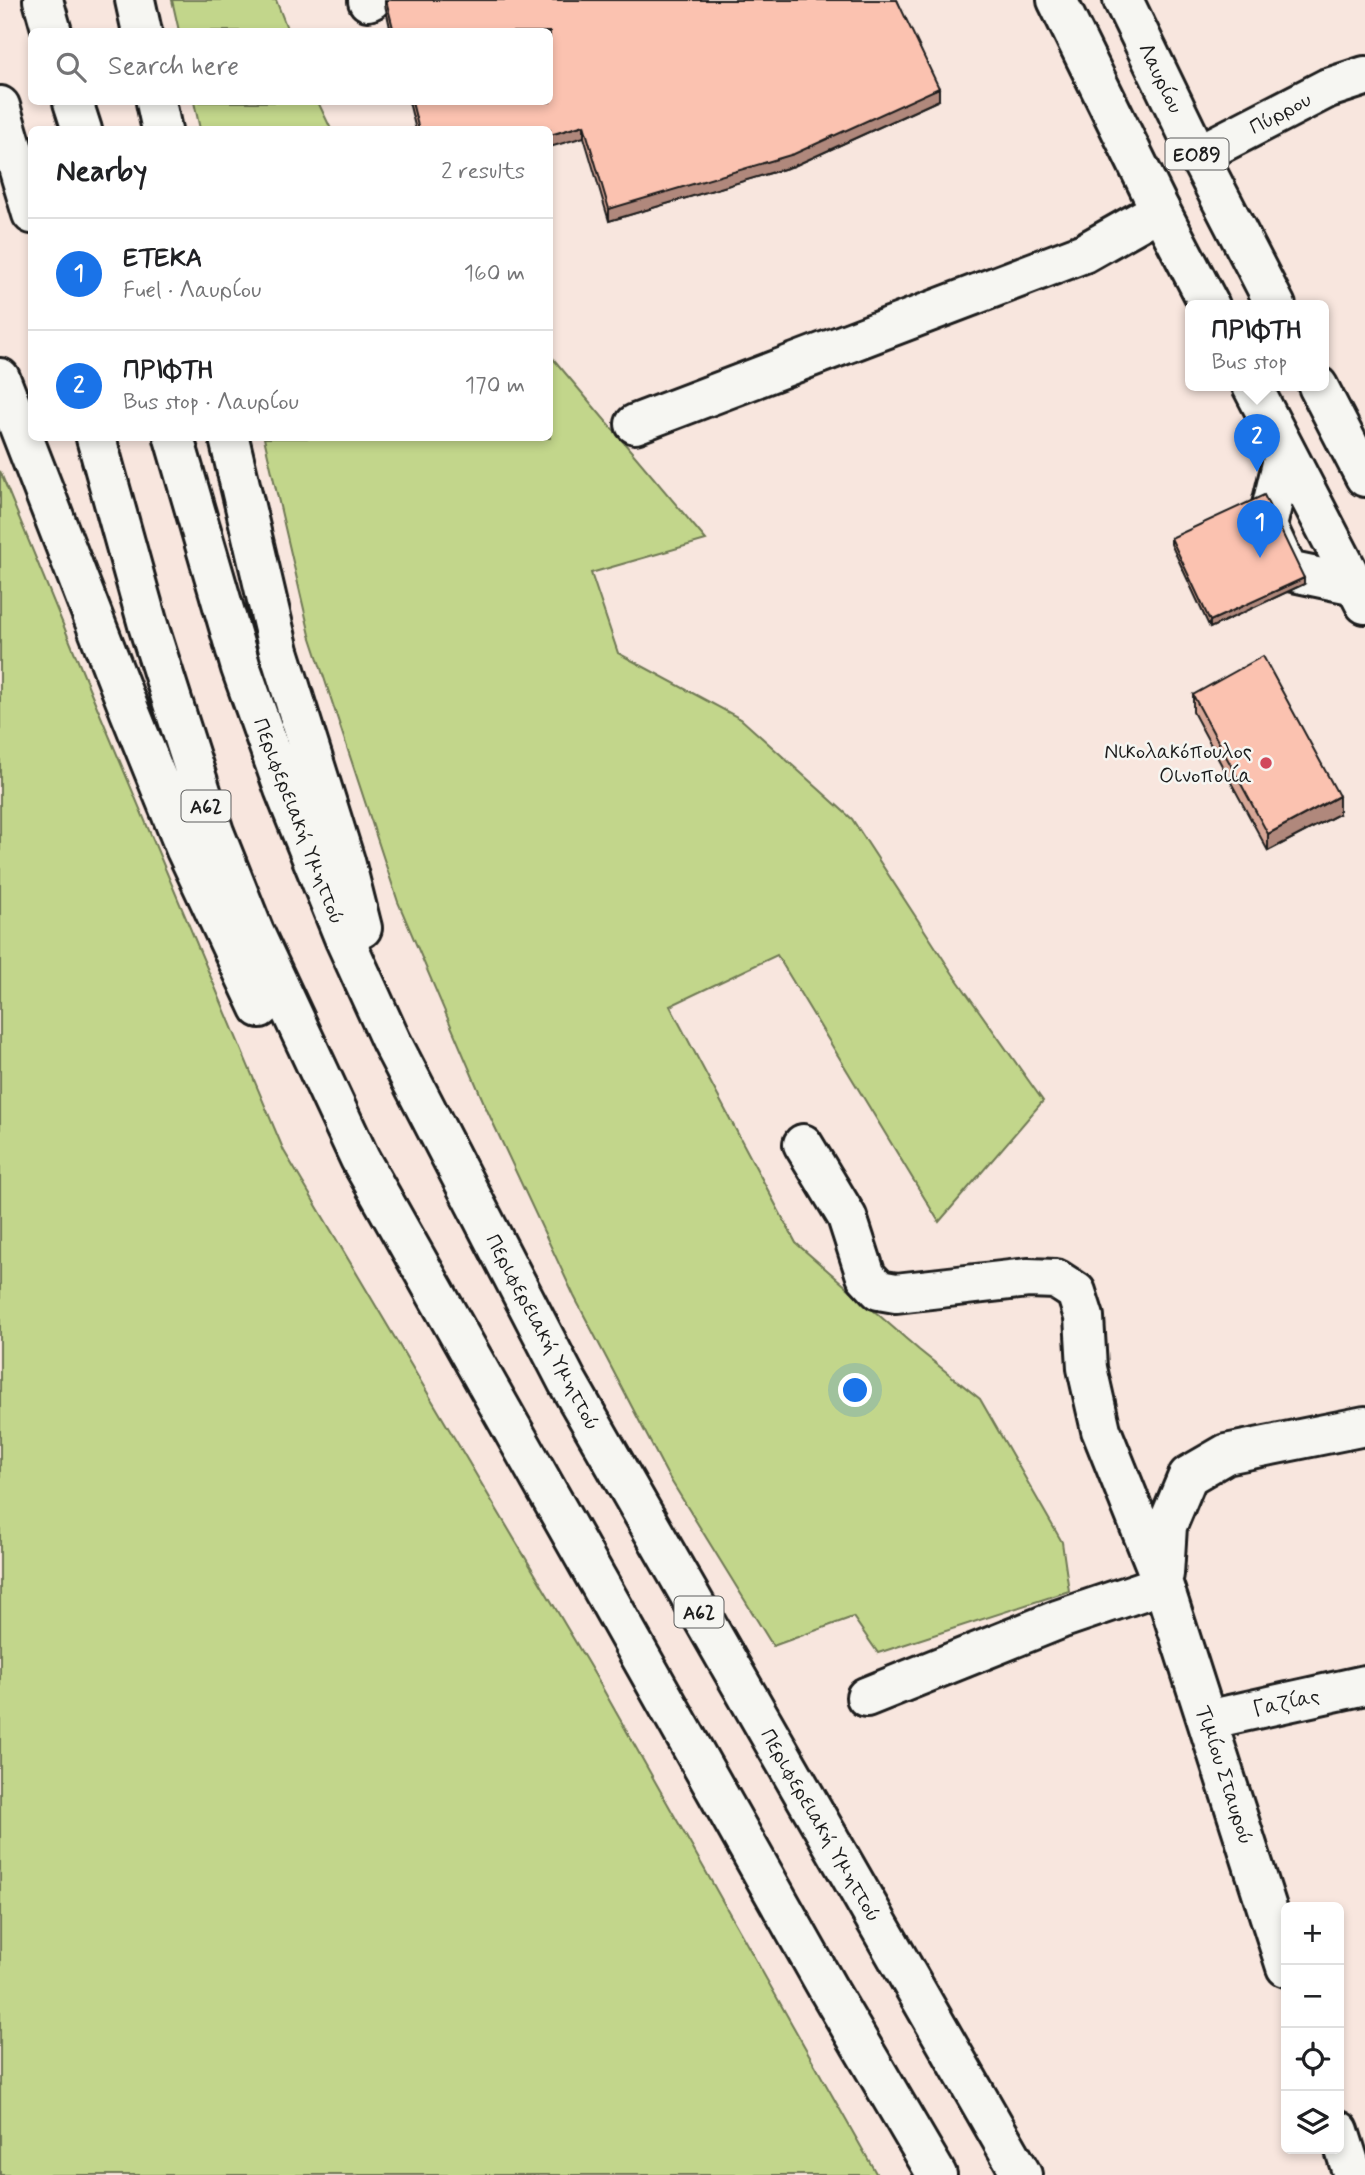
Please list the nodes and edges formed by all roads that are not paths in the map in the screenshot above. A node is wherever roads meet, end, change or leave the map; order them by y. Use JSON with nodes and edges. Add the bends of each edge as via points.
{"nodes":[{"id":1,"x":43,"y":0,"type":"edge"},
{"id":2,"x":135,"y":0,"type":"edge"},
{"id":3,"x":1057,"y":0,"type":"edge"},
{"id":4,"x":1123,"y":0,"type":"edge"},
{"id":5,"x":51,"y":28,"type":"edge"},
{"id":6,"x":141,"y":28,"type":"edge"},
{"id":7,"x":1365,"y":76,"type":"edge"},
{"id":8,"x":74,"y":105,"type":"edge"},
{"id":9,"x":157,"y":105,"type":"edge"},
{"id":10,"x":0,"y":106,"type":"edge"},
{"id":11,"x":81,"y":126,"type":"edge"},
{"id":12,"x":161,"y":126,"type":"edge"},
{"id":13,"x":1198,"y":155,"type":"junction"},
{"id":14,"x":28,"y":200,"type":"edge"},
{"id":15,"x":1160,"y":210,"type":"junction"},
{"id":16,"x":1207,"y":300,"type":"edge"},
{"id":17,"x":1273,"y":300,"type":"edge"},
{"id":18,"x":0,"y":379,"type":"edge"},
{"id":19,"x":1255,"y":391,"type":"edge"},
{"id":20,"x":1321,"y":391,"type":"edge"},
{"id":21,"x":635,"y":424,"type":"dead end"},
{"id":22,"x":97,"y":441,"type":"edge"},
{"id":23,"x":175,"y":441,"type":"edge"},
{"id":24,"x":230,"y":441,"type":"edge"},
{"id":25,"x":1285,"y":451,"type":"junction"},
{"id":26,"x":1365,"y":477,"type":"edge"},
{"id":27,"x":1360,"y":594,"type":"edge"},
{"id":28,"x":391,"y":1041,"type":"junction"},
{"id":29,"x":803,"y":1144,"type":"dead end"},
{"id":30,"x":360,"y":1159,"type":"junction"},
{"id":31,"x":1365,"y":1426,"type":"edge"},
{"id":32,"x":1163,"y":1584,"type":"junction"},
{"id":33,"x":1365,"y":1685,"type":"edge"},
{"id":34,"x":866,"y":1697,"type":"dead end"},
{"id":35,"x":1208,"y":1720,"type":"junction"},
{"id":36,"x":1285,"y":1965,"type":"edge"},
{"id":37,"x":1344,"y":2147,"type":"edge"},
{"id":38,"x":937,"y":2175,"type":"edge"},
{"id":39,"x":1022,"y":2175,"type":"edge"},
{"id":40,"x":1353,"y":2175,"type":"edge"}],
"edges":[{"from":1,"to":5,"type":"main road"},
{"from":2,"to":6,"type":"main road"},
{"from":3,"to":15,"type":"main road","number":"ΕΟ89"},
{"from":4,"to":13,"type":"main road","name":"Λαυρίου","number":"ΕΟ89"},
{"from":7,"to":13,"type":"main road","name":"Πύρρου","via":[[1328,88]]},
{"from":8,"to":11,"type":"main road"},
{"from":9,"to":12,"type":"main road"},
{"from":10,"to":14,"type":"main road"},
{"from":13,"to":17,"type":"main road","name":"Λαυρίου","number":"ΕΟ89"},
{"from":15,"to":16,"type":"main road","number":"ΕΟ89"},
{"from":15,"to":21,"type":"main road","via":[[1084,253]]},
{"from":18,"to":30,"type":"main road","via":[[192,862],[265,1019]]},
{"from":19,"to":25,"type":"main road"},
{"from":20,"to":26,"type":"main road"},
{"from":22,"to":30,"type":"main road","number":"Α62","via":[[148,625],[214,832],[254,932]]},
{"from":23,"to":28,"type":"main road","name":"Περιφερειακή Υμηττού","number":"Α62","via":[[241,668],[284,789]]},
{"from":24,"to":28,"type":"main road","via":[[278,651],[345,861]]},
{"from":25,"to":27,"type":"main road"},
{"from":25,"to":27,"type":"main road","via":[[1266,526],[1289,571]]},
{"from":28,"to":39,"type":"main road","name":"Περιφερειακή Υμηττού","number":"Α62","via":[[566,1381]]},
{"from":29,"to":32,"type":"main road","name":"Τιμίου Σταυρού","via":[[847,1217],[866,1276],[879,1290],[896,1293],[1028,1278],[1056,1279],[1076,1292],[1101,1430]]},
{"from":30,"to":38,"type":"main road","number":"Α62"},
{"from":31,"to":32,"type":"main road","via":[[1226,1454],[1188,1476],[1167,1526]]},
{"from":32,"to":34,"type":"main road","via":[[1060,1619]]},
{"from":32,"to":35,"type":"main road","name":"Τιμίου Σταυρού"},
{"from":33,"to":35,"type":"main road","name":"Γαζίας"},
{"from":35,"to":36,"type":"main road","name":"Τιμίου Σταυρού"},
{"from":37,"to":40,"type":"main road"}]}
